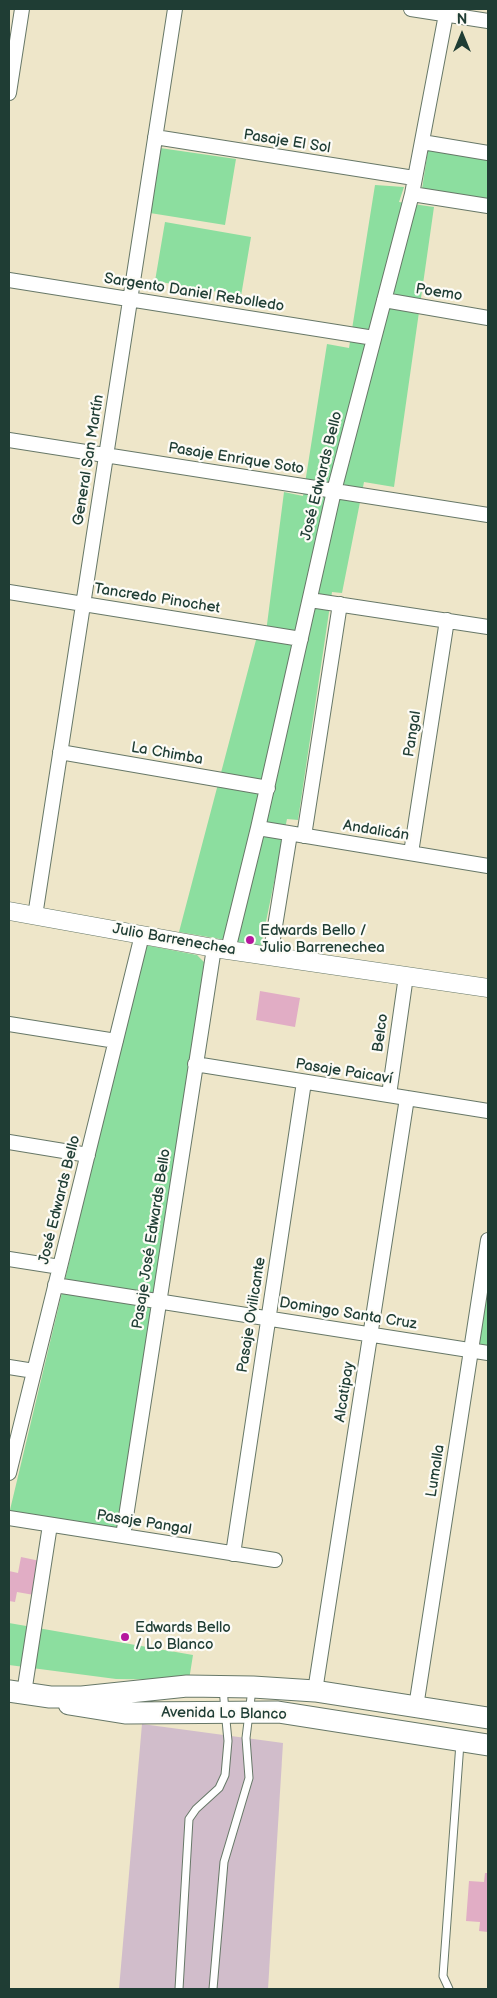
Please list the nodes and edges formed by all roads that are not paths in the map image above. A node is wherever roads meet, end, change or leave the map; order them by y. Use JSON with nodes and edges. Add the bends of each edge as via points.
{"nodes":[{"id":1,"x":22,"y":9,"type":"edge"},
{"id":2,"x":175,"y":9,"type":"edge"},
{"id":3,"x":411,"y":9,"type":"edge"},
{"id":4,"x":447,"y":12,"type":"edge"},
{"id":5,"x":488,"y":21,"type":"edge"},
{"id":6,"x":9,"y":93,"type":"edge"},
{"id":7,"x":155,"y":137,"type":"junction"},
{"id":8,"x":422,"y":142,"type":"junction"},
{"id":9,"x":488,"y":153,"type":"edge"},
{"id":10,"x":414,"y":178,"type":"junction"},
{"id":11,"x":412,"y":194,"type":"junction"},
{"id":12,"x":488,"y":206,"type":"edge"},
{"id":13,"x":9,"y":280,"type":"edge"},
{"id":14,"x":130,"y":299,"type":"junction"},
{"id":15,"x":384,"y":300,"type":"junction"},
{"id":16,"x":488,"y":318,"type":"edge"},
{"id":17,"x":374,"y":338,"type":"junction"},
{"id":18,"x":9,"y":440,"type":"edge"},
{"id":19,"x":106,"y":455,"type":"junction"},
{"id":20,"x":334,"y":491,"type":"junction"},
{"id":21,"x":488,"y":515,"type":"edge"},
{"id":22,"x":9,"y":592,"type":"edge"},
{"id":23,"x":310,"y":600,"type":"junction"},
{"id":24,"x":83,"y":604,"type":"junction"},
{"id":25,"x":340,"y":604,"type":"junction"},
{"id":26,"x":447,"y":620,"type":"junction"},
{"id":27,"x":488,"y":627,"type":"edge"},
{"id":28,"x":301,"y":639,"type":"junction"},
{"id":29,"x":60,"y":752,"type":"junction"},
{"id":30,"x":268,"y":788,"type":"junction"},
{"id":31,"x":258,"y":828,"type":"junction"},
{"id":32,"x":290,"y":834,"type":"junction"},
{"id":33,"x":304,"y":836,"type":"junction"},
{"id":34,"x":411,"y":853,"type":"junction"},
{"id":35,"x":488,"y":866,"type":"edge"},
{"id":36,"x":9,"y":911,"type":"edge"},
{"id":37,"x":35,"y":916,"type":"junction"},
{"id":38,"x":142,"y":935,"type":"junction"},
{"id":39,"x":221,"y":949,"type":"junction"},
{"id":40,"x":270,"y":957,"type":"junction"},
{"id":41,"x":406,"y":976,"type":"junction"},
{"id":42,"x":488,"y":988,"type":"edge"},
{"id":43,"x":9,"y":1024,"type":"edge"},
{"id":44,"x":116,"y":1041,"type":"junction"},
{"id":45,"x":194,"y":1064,"type":"junction"},
{"id":46,"x":304,"y":1082,"type":"junction"},
{"id":47,"x":388,"y":1095,"type":"junction"},
{"id":48,"x":407,"y":1098,"type":"junction"},
{"id":49,"x":488,"y":1111,"type":"edge"},
{"id":50,"x":9,"y":1142,"type":"edge"},
{"id":51,"x":88,"y":1154,"type":"junction"},
{"id":52,"x":488,"y":1240,"type":"edge"},
{"id":53,"x":9,"y":1259,"type":"edge"},
{"id":54,"x":60,"y":1267,"type":"junction"},
{"id":55,"x":55,"y":1285,"type":"junction"},
{"id":56,"x":159,"y":1301,"type":"junction"},
{"id":57,"x":268,"y":1318,"type":"junction"},
{"id":58,"x":370,"y":1334,"type":"junction"},
{"id":59,"x":471,"y":1350,"type":"junction"},
{"id":60,"x":488,"y":1353,"type":"edge"},
{"id":61,"x":9,"y":1367,"type":"edge"},
{"id":62,"x":34,"y":1371,"type":"junction"},
{"id":63,"x":9,"y":1473,"type":"edge"},
{"id":64,"x":9,"y":1518,"type":"edge"},
{"id":65,"x":50,"y":1525,"type":"junction"},
{"id":66,"x":123,"y":1536,"type":"junction"},
{"id":67,"x":233,"y":1554,"type":"junction"},
{"id":68,"x":275,"y":1560,"type":"dead end"},
{"id":69,"x":223,"y":1686,"type":"junction"},
{"id":70,"x":253,"y":1687,"type":"junction"},
{"id":71,"x":315,"y":1691,"type":"junction"},
{"id":72,"x":16,"y":1692,"type":"edge"},
{"id":73,"x":50,"y":1697,"type":"junction"},
{"id":74,"x":416,"y":1707,"type":"junction"},
{"id":75,"x":224,"y":1712,"type":"junction"},
{"id":76,"x":248,"y":1712,"type":"junction"},
{"id":77,"x":488,"y":1718,"type":"edge"},
{"id":78,"x":461,"y":1740,"type":"junction"},
{"id":79,"x":488,"y":1745,"type":"edge"},
{"id":80,"x":179,"y":1989,"type":"edge"},
{"id":81,"x":213,"y":1989,"type":"edge"},
{"id":82,"x":450,"y":1989,"type":"edge"}],
"edges":[{"from":1,"to":6,"type":"street"},
{"from":2,"to":7,"type":"street","name":"General San Martín"},
{"from":3,"to":4,"type":"street"},
{"from":4,"to":5,"type":"street"},
{"from":4,"to":8,"type":"street","name":"José Edwards Bello"},
{"from":7,"to":10,"type":"street","name":"Pasaje El Sol"},
{"from":7,"to":14,"type":"street","name":"General San Martín"},
{"from":8,"to":9,"type":"street"},
{"from":8,"to":10,"type":"street","name":"José Edwards Bello"},
{"from":10,"to":11,"type":"street","name":"José Edwards Bello"},
{"from":11,"to":12,"type":"street"},
{"from":11,"to":15,"type":"street","name":"José Edwards Bello"},
{"from":13,"to":14,"type":"street","name":"Sargento Daniel Rebolledo"},
{"from":14,"to":17,"type":"street","name":"Sargento Daniel Rebolledo"},
{"from":14,"to":19,"type":"street","name":"General San Martín"},
{"from":15,"to":16,"type":"street","name":"Poemo"},
{"from":15,"to":17,"type":"street","name":"José Edwards Bello"},
{"from":17,"to":20,"type":"street","name":"José Edwards Bello"},
{"from":18,"to":19,"type":"street","name":"Pasaje Enrique Soto"},
{"from":19,"to":20,"type":"street","name":"Pasaje Enrique Soto"},
{"from":19,"to":24,"type":"street","name":"General San Martín"},
{"from":20,"to":21,"type":"street","name":"Pasaje Enrique Soto"},
{"from":20,"to":23,"type":"street","name":"José Edwards Bello"},
{"from":22,"to":24,"type":"street","name":"Tancredo Pinochet"},
{"from":23,"to":25,"type":"street"},
{"from":23,"to":28,"type":"street","name":"José Edwards Bello"},
{"from":24,"to":28,"type":"street","name":"Tancredo Pinochet"},
{"from":24,"to":29,"type":"street","name":"General San Martín"},
{"from":25,"to":26,"type":"street"},
{"from":25,"to":33,"type":"street"},
{"from":26,"to":27,"type":"street"},
{"from":26,"to":34,"type":"street","name":"Pangal"},
{"from":28,"to":30,"type":"street","name":"José Edwards Bello"},
{"from":29,"to":30,"type":"street","name":"La Chimba"},
{"from":29,"to":37,"type":"street","name":"General San Martín"},
{"from":30,"to":31,"type":"street","name":"José Edwards Bello"},
{"from":31,"to":32,"type":"street","name":"Andalicán"},
{"from":31,"to":39,"type":"street","name":"José Edwards Bello"},
{"from":32,"to":33,"type":"street","name":"Andalicán"},
{"from":32,"to":40,"type":"street"},
{"from":33,"to":34,"type":"street","name":"Andalicán"},
{"from":34,"to":35,"type":"street","name":"Andalicán"},
{"from":36,"to":37,"type":"street","name":"Julio Barrenechea"},
{"from":37,"to":38,"type":"street","name":"Julio Barrenechea"},
{"from":38,"to":39,"type":"street","name":"Julio Barrenechea"},
{"from":38,"to":44,"type":"street","name":"José Edwards Bello"},
{"from":39,"to":40,"type":"street","name":"Julio Barrenechea"},
{"from":39,"to":45,"type":"street","name":"Pasaje José Edwards Bello"},
{"from":40,"to":41,"type":"street","name":"Julio Barrenechea"},
{"from":41,"to":42,"type":"street","name":"Julio Barrenechea"},
{"from":41,"to":47,"type":"street","name":"Belco"},
{"from":43,"to":44,"type":"street"},
{"from":44,"to":51,"type":"street","name":"José Edwards Bello"},
{"from":45,"to":46,"type":"street","name":"Pasaje Paicaví"},
{"from":45,"to":56,"type":"street","name":"Pasaje José Edwards Bello"},
{"from":46,"to":47,"type":"street","name":"Pasaje Paicaví"},
{"from":46,"to":57,"type":"street","name":"Pasaje Ovilicante"},
{"from":47,"to":48,"type":"street","name":"Pasaje Paicaví"},
{"from":48,"to":49,"type":"street","name":"Pasaje Paicaví"},
{"from":48,"to":58,"type":"street","name":"Alcatipay"},
{"from":50,"to":51,"type":"street"},
{"from":51,"to":54,"type":"street","name":"José Edwards Bello"},
{"from":52,"to":59,"type":"street","name":"Lumalla"},
{"from":53,"to":54,"type":"street"},
{"from":54,"to":55,"type":"street","name":"José Edwards Bello"},
{"from":55,"to":56,"type":"street","name":"Domingo Santa Cruz"},
{"from":55,"to":62,"type":"street","name":"José Edwards Bello"},
{"from":56,"to":57,"type":"street","name":"Domingo Santa Cruz"},
{"from":56,"to":66,"type":"street","name":"Pasaje José Edwards Bello"},
{"from":57,"to":58,"type":"street","name":"Domingo Santa Cruz"},
{"from":57,"to":67,"type":"street","name":"Pasaje Ovilicante"},
{"from":58,"to":59,"type":"street","name":"Domingo Santa Cruz"},
{"from":58,"to":71,"type":"street","name":"Alcatipay"},
{"from":59,"to":60,"type":"street","name":"Domingo Santa Cruz"},
{"from":59,"to":74,"type":"street","name":"Lumalla"},
{"from":61,"to":62,"type":"street"},
{"from":62,"to":63,"type":"street","name":"José Edwards Bello"},
{"from":64,"to":65,"type":"street","name":"Pasaje Pangal"},
{"from":65,"to":66,"type":"street","name":"Pasaje Pangal"},
{"from":65,"to":72,"type":"street"},
{"from":66,"to":67,"type":"street","name":"Pasaje Pangal"},
{"from":67,"to":68,"type":"street","name":"Pasaje Pangal"},
{"from":69,"to":70,"type":"main road","name":"Avenida Lo Blanco"},
{"from":69,"to":73,"type":"main road","name":"Avenida Lo Blanco"},
{"from":69,"to":75,"type":"lane"},
{"from":70,"to":71,"type":"main road","name":"Avenida Lo Blanco"},
{"from":70,"to":76,"type":"lane"},
{"from":71,"to":74,"type":"main road","name":"Avenida Lo Blanco"},
{"from":72,"to":73,"type":"main road","name":"Avenida Lo Blanco"},
{"from":73,"to":75,"type":"main road","name":"Avenida Lo Blanco","via":[[71,1705],[126,1713]]},
{"from":74,"to":77,"type":"main road","name":"Avenida Lo Blanco"},
{"from":75,"to":76,"type":"main road","name":"Avenida Lo Blanco"},
{"from":75,"to":80,"type":"lane","via":[[228,1741],[225,1775],[220,1788],[189,1819]]},
{"from":76,"to":78,"type":"main road","name":"Avenida Lo Blanco","via":[[278,1712]]},
{"from":76,"to":81,"type":"lane","via":[[246,1738],[250,1778],[224,1862]]},
{"from":78,"to":79,"type":"main road","name":"Avenida Lo Blanco"},
{"from":78,"to":82,"type":"lane","via":[[444,1976]]}]}
